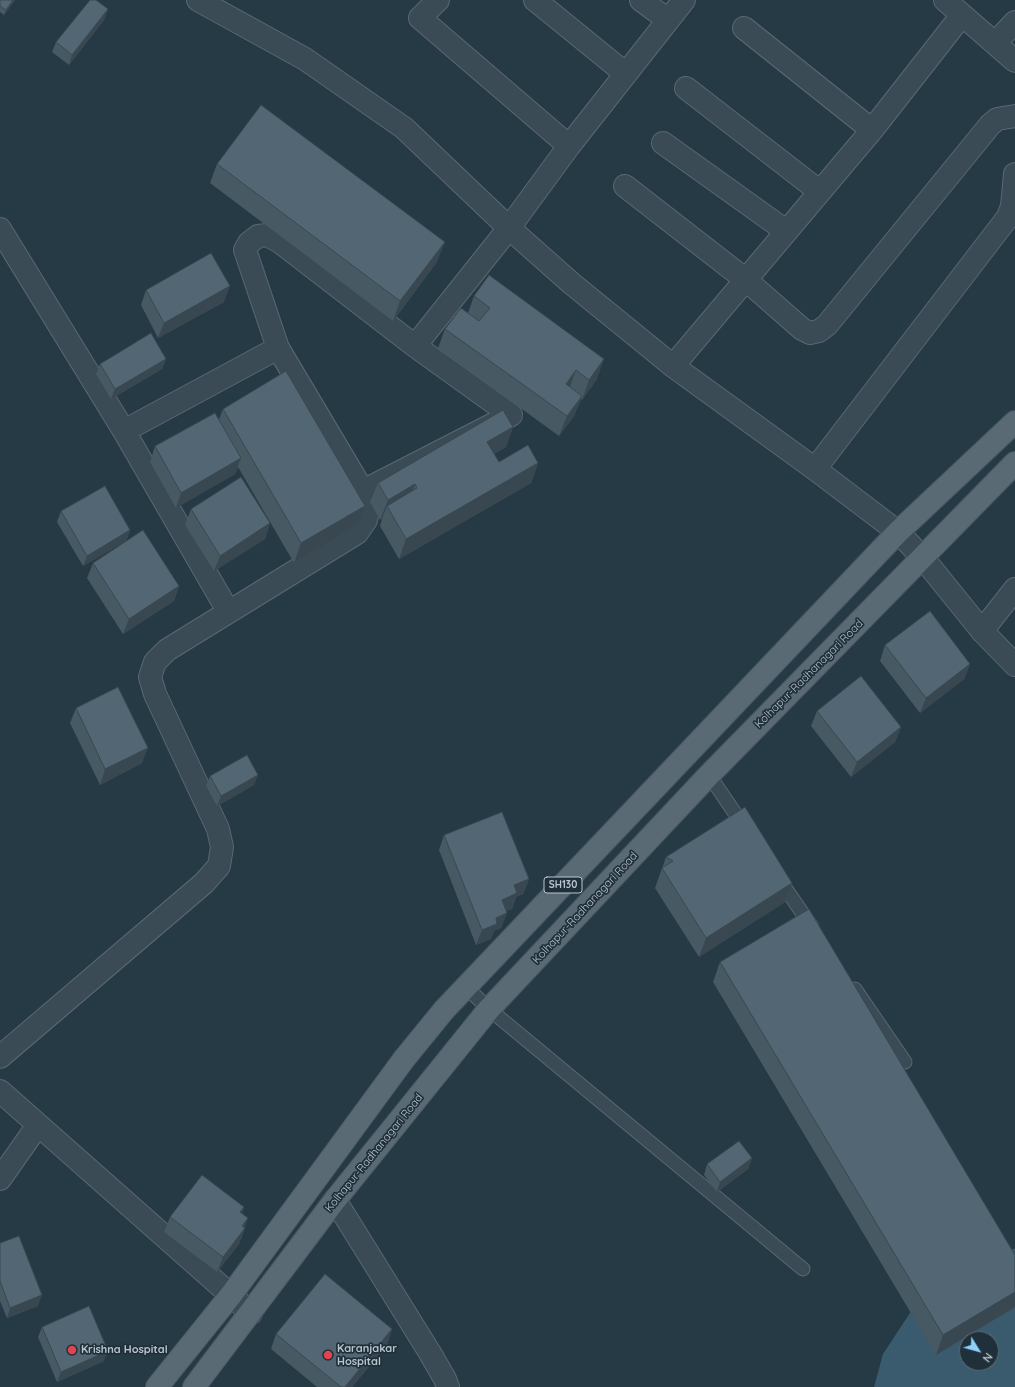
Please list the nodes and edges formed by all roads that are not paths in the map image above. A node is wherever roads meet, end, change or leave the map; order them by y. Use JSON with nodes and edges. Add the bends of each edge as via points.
{"nodes":[{"id":1,"x":198,"y":0,"type":"edge"},
{"id":2,"x":438,"y":0,"type":"edge"},
{"id":3,"x":535,"y":0,"type":"edge"},
{"id":4,"x":641,"y":0,"type":"edge"},
{"id":5,"x":684,"y":0,"type":"edge"},
{"id":6,"x":945,"y":0,"type":"edge"},
{"id":7,"x":223,"y":5,"type":"edge"},
{"id":8,"x":962,"y":15,"type":"junction"},
{"id":9,"x":668,"y":20,"type":"junction"},
{"id":10,"x":1015,"y":22,"type":"edge"},
{"id":11,"x":744,"y":28,"type":"dead end"},
{"id":12,"x":996,"y":43,"type":"junction"},
{"id":13,"x":1015,"y":61,"type":"edge"},
{"id":14,"x":626,"y":74,"type":"junction"},
{"id":15,"x":686,"y":88,"type":"dead end"},
{"id":16,"x":1015,"y":116,"type":"edge"},
{"id":17,"x":872,"y":130,"type":"junction"},
{"id":18,"x":663,"y":143,"type":"dead end"},
{"id":19,"x":569,"y":146,"type":"junction"},
{"id":20,"x":1015,"y":174,"type":"edge"},
{"id":21,"x":625,"y":186,"type":"dead end"},
{"id":22,"x":819,"y":191,"type":"junction"},
{"id":23,"x":509,"y":228,"type":"junction"},
{"id":24,"x":0,"y":229,"type":"edge"},
{"id":25,"x":786,"y":231,"type":"junction"},
{"id":26,"x":746,"y":280,"type":"junction"},
{"id":27,"x":414,"y":346,"type":"junction"},
{"id":28,"x":278,"y":348,"type":"junction"},
{"id":29,"x":673,"y":366,"type":"junction"},
{"id":30,"x":1015,"y":422,"type":"edge"},
{"id":31,"x":124,"y":431,"type":"junction"},
{"id":32,"x":1015,"y":463,"type":"edge"},
{"id":33,"x":815,"y":469,"type":"junction"},
{"id":34,"x":363,"y":491,"type":"junction"},
{"id":35,"x":898,"y":532,"type":"junction"},
{"id":36,"x":923,"y":558,"type":"junction"},
{"id":37,"x":1015,"y":589,"type":"edge"},
{"id":38,"x":228,"y":611,"type":"junction"},
{"id":39,"x":982,"y":632,"type":"junction"},
{"id":40,"x":1015,"y":665,"type":"edge"},
{"id":41,"x":709,"y":775,"type":"junction"},
{"id":42,"x":753,"y":840,"type":"edge"},
{"id":43,"x":771,"y":866,"type":"edge"},
{"id":44,"x":820,"y":938,"type":"edge"},
{"id":45,"x":847,"y":977,"type":"edge"},
{"id":46,"x":466,"y":987,"type":"junction"},
{"id":47,"x":489,"y":1009,"type":"junction"},
{"id":48,"x":0,"y":1057,"type":"edge"},
{"id":49,"x":905,"y":1062,"type":"dead end"},
{"id":50,"x":0,"y":1091,"type":"edge"},
{"id":51,"x":38,"y":1125,"type":"junction"},
{"id":52,"x":0,"y":1178,"type":"edge"},
{"id":53,"x":335,"y":1200,"type":"junction"},
{"id":54,"x":803,"y":1268,"type":"dead end"},
{"id":55,"x":231,"y":1295,"type":"junction"},
{"id":56,"x":251,"y":1313,"type":"junction"},
{"id":57,"x":157,"y":1387,"type":"edge"},
{"id":58,"x":194,"y":1387,"type":"edge"},
{"id":59,"x":448,"y":1387,"type":"edge"}],
"edges":[{"from":1,"to":7,"type":"street"},
{"from":2,"to":19,"type":"street","via":[[420,18]]},
{"from":3,"to":14,"type":"street"},
{"from":4,"to":9,"type":"street"},
{"from":5,"to":9,"type":"street"},
{"from":6,"to":8,"type":"street"},
{"from":7,"to":23,"type":"street","via":[[404,128]]},
{"from":8,"to":12,"type":"street"},
{"from":8,"to":17,"type":"street"},
{"from":9,"to":14,"type":"street"},
{"from":10,"to":12,"type":"street"},
{"from":11,"to":17,"type":"street"},
{"from":12,"to":13,"type":"street"},
{"from":14,"to":19,"type":"street"},
{"from":15,"to":22,"type":"street"},
{"from":16,"to":26,"type":"street","via":[[997,119],[990,125],[827,325],[819,331],[810,333],[802,329]]},
{"from":17,"to":22,"type":"street"},
{"from":18,"to":25,"type":"street"},
{"from":19,"to":23,"type":"street"},
{"from":20,"to":33,"type":"street","via":[[1012,206],[1008,217]]},
{"from":21,"to":26,"type":"street"},
{"from":22,"to":25,"type":"street"},
{"from":23,"to":27,"type":"street"},
{"from":23,"to":29,"type":"street","via":[[571,283]]},
{"from":24,"to":31,"type":"street"},
{"from":25,"to":26,"type":"street"},
{"from":26,"to":29,"type":"street"},
{"from":27,"to":28,"type":"street","via":[[267,234],[258,236],[244,250]]},
{"from":27,"to":34,"type":"street","via":[[511,415]]},
{"from":28,"to":31,"type":"street"},
{"from":28,"to":34,"type":"street"},
{"from":29,"to":33,"type":"street"},
{"from":30,"to":35,"type":"main road","number":"SH130"},
{"from":31,"to":38,"type":"street"},
{"from":32,"to":36,"type":"main road","name":"Kolhapur-Radhanagari Road"},
{"from":33,"to":35,"type":"street"},
{"from":34,"to":38,"type":"street","via":[[369,506],[366,520],[356,533]]},
{"from":35,"to":36,"type":"street"},
{"from":35,"to":46,"type":"main road","number":"SH130"},
{"from":36,"to":39,"type":"street"},
{"from":36,"to":41,"type":"main road","name":"Kolhapur-Radhanagari Road"},
{"from":37,"to":39,"type":"street"},
{"from":38,"to":48,"type":"street","via":[[167,650],[155,662],[150,677],[155,694],[218,829],[222,847],[219,866],[204,883]]},
{"from":39,"to":40,"type":"street"},
{"from":41,"to":42,"type":"lane"},
{"from":41,"to":47,"type":"main road","name":"Kolhapur-Radhanagari Road"},
{"from":43,"to":44,"type":"lane"},
{"from":45,"to":49,"type":"lane"},
{"from":46,"to":47,"type":"lane"},
{"from":46,"to":55,"type":"main road","number":"SH130","via":[[423,1035]]},
{"from":47,"to":53,"type":"main road","name":"Kolhapur-Radhanagari Road"},
{"from":47,"to":54,"type":"lane"},
{"from":50,"to":51,"type":"street"},
{"from":51,"to":52,"type":"street"},
{"from":51,"to":55,"type":"street"},
{"from":53,"to":56,"type":"main road","name":"Kolhapur-Radhanagari Road"},
{"from":53,"to":59,"type":"street","via":[[430,1353]]},
{"from":55,"to":56,"type":"street"},
{"from":55,"to":57,"type":"main road","number":"SH130"},
{"from":56,"to":58,"type":"main road","name":"Kolhapur-Radhanagari Road"}]}
